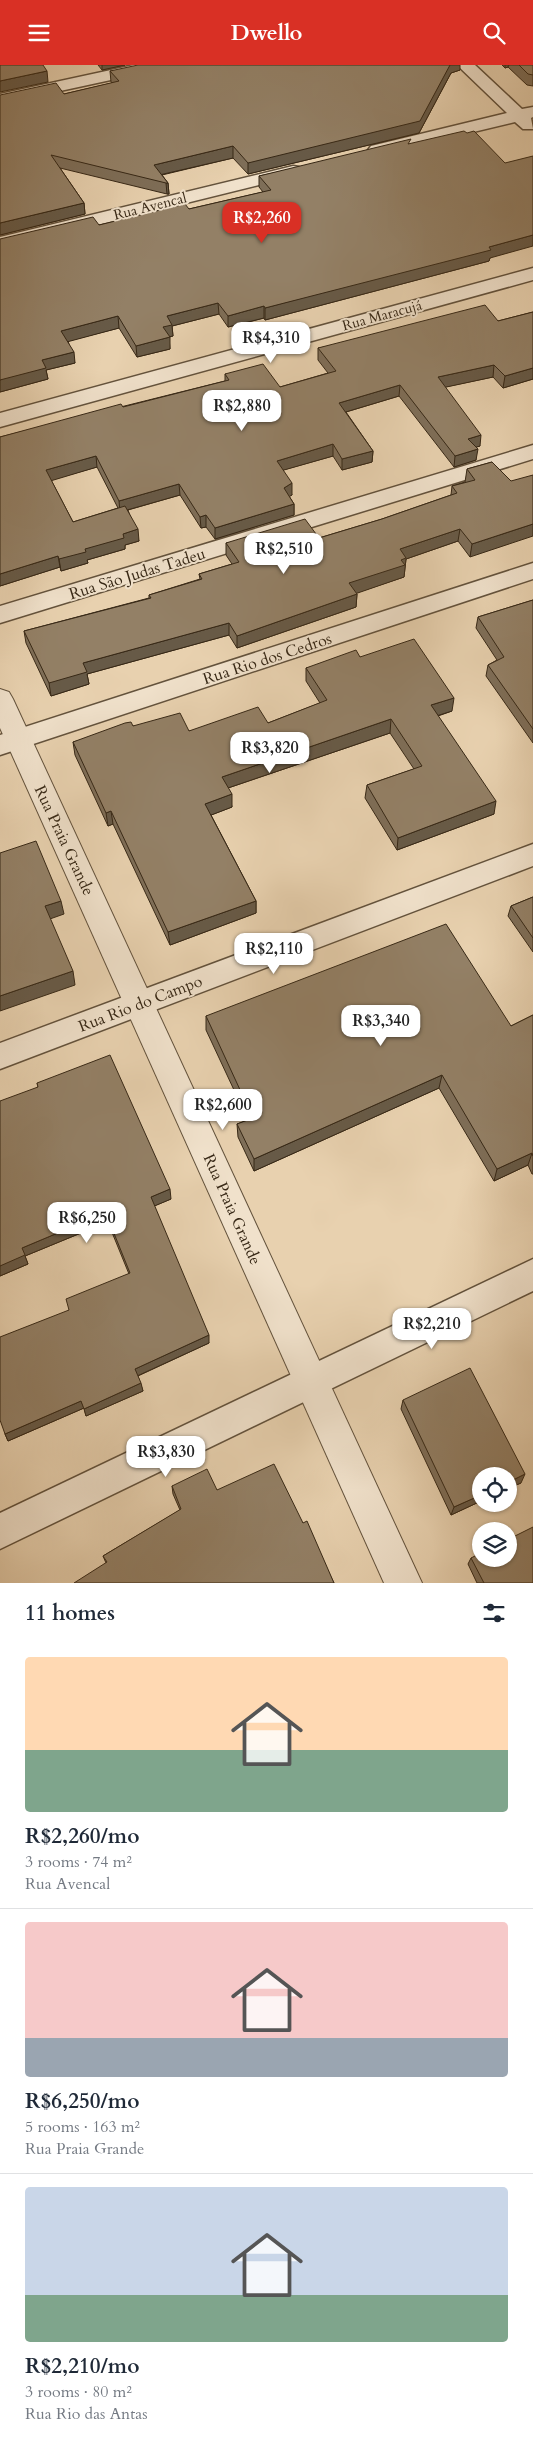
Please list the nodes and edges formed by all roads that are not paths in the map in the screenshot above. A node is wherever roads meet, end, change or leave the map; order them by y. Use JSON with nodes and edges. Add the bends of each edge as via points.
{"nodes":[{"id":1,"x":157,"y":65,"type":"edge"},
{"id":2,"x":465,"y":65,"type":"edge"},
{"id":3,"x":0,"y":99,"type":"edge"},
{"id":4,"x":526,"y":114,"type":"edge"},
{"id":5,"x":533,"y":129,"type":"edge"},
{"id":6,"x":356,"y":156,"type":"edge"},
{"id":7,"x":308,"y":167,"type":"edge"},
{"id":8,"x":0,"y":243,"type":"edge"},
{"id":9,"x":533,"y":274,"type":"edge"},
{"id":10,"x":0,"y":420,"type":"edge"},
{"id":11,"x":533,"y":452,"type":"edge"},
{"id":12,"x":533,"y":571,"type":"edge"},
{"id":13,"x":0,"y":615,"type":"edge"},
{"id":14,"x":0,"y":699,"type":"edge"},
{"id":15,"x":9,"y":742,"type":"edge"},
{"id":16,"x":533,"y":855,"type":"edge"},
{"id":17,"x":139,"y":1003,"type":"junction"},
{"id":18,"x":0,"y":1056,"type":"edge"},
{"id":19,"x":533,"y":1275,"type":"edge"},
{"id":20,"x":311,"y":1382,"type":"junction"},
{"id":21,"x":0,"y":1531,"type":"edge"},
{"id":22,"x":403,"y":1583,"type":"edge"}],
"edges":[{"from":1,"to":3,"type":"street"},
{"from":2,"to":4,"type":"street"},
{"from":4,"to":5,"type":"street"},
{"from":4,"to":6,"type":"street"},
{"from":7,"to":8,"type":"street","name":"Rua Avencal"},
{"from":9,"to":10,"type":"street","name":"Rua Maracujá"},
{"from":11,"to":13,"type":"street","name":"Rua São Judas Tadeu"},
{"from":12,"to":15,"type":"street","name":"Rua Rio dos Cedros"},
{"from":14,"to":15,"type":"street","name":"Rua Praia Grande"},
{"from":15,"to":17,"type":"street","name":"Rua Praia Grande"},
{"from":16,"to":17,"type":"street","name":"Rua Rio do Campo"},
{"from":17,"to":18,"type":"street","name":"Rua Rio do Campo"},
{"from":17,"to":20,"type":"street","name":"Rua Praia Grande"},
{"from":19,"to":20,"type":"street"},
{"from":20,"to":21,"type":"street"},
{"from":20,"to":22,"type":"street","name":"Rua Praia Grande"}]}
